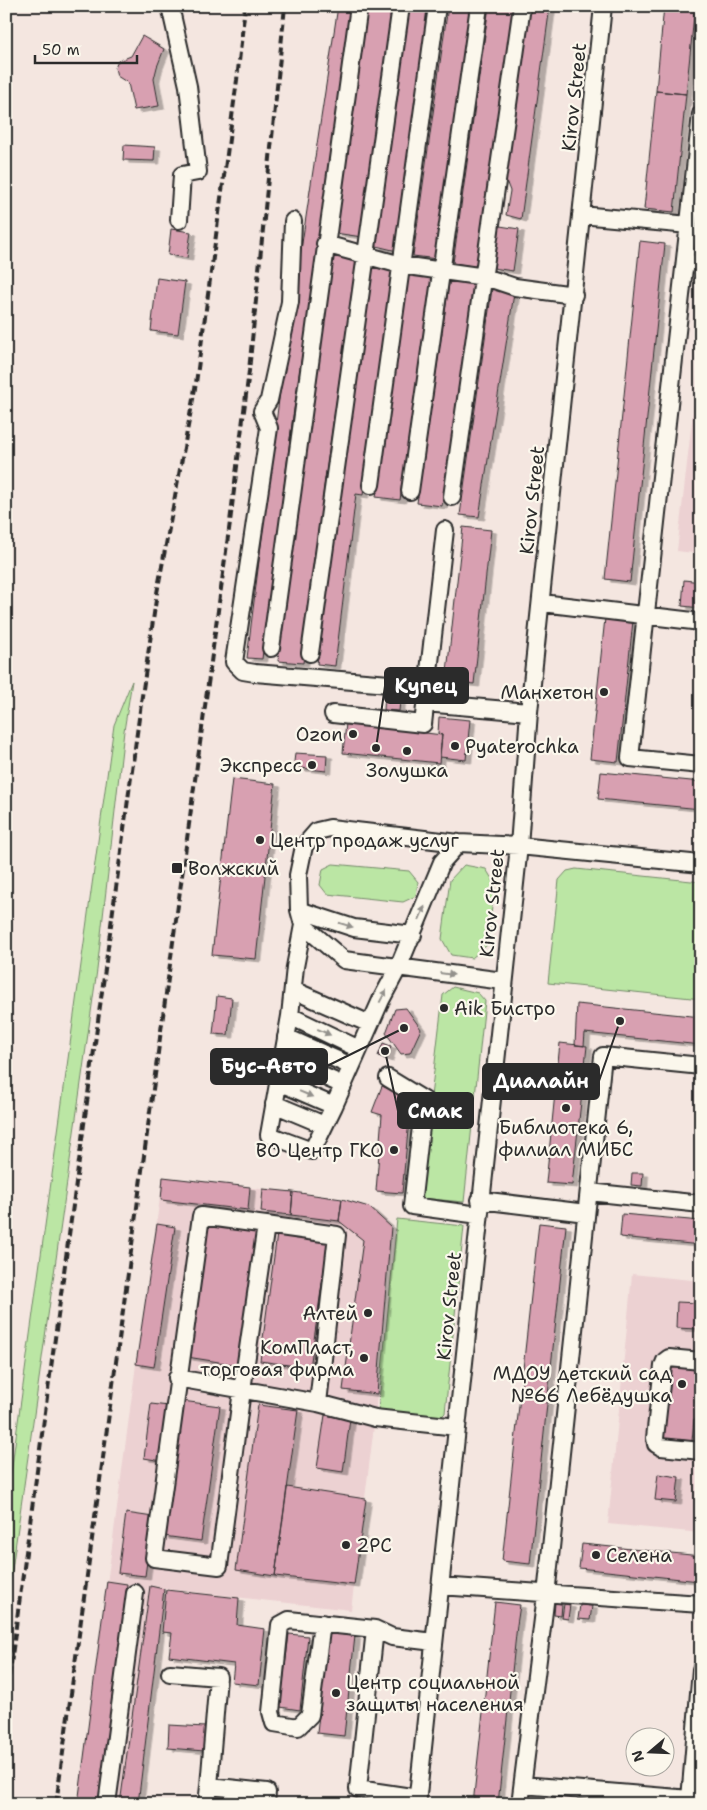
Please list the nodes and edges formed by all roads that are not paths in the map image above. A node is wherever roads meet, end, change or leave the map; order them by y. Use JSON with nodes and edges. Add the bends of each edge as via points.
{"nodes":[{"id":1,"x":170,"y":6,"type":"edge"},
{"id":2,"x":359,"y":6,"type":"edge"},
{"id":3,"x":401,"y":6,"type":"edge"},
{"id":4,"x":437,"y":6,"type":"edge"},
{"id":5,"x":479,"y":6,"type":"edge"},
{"id":6,"x":522,"y":6,"type":"edge"},
{"id":7,"x":603,"y":6,"type":"edge"},
{"id":8,"x":701,"y":114,"type":"edge"},
{"id":9,"x":582,"y":215,"type":"junction"},
{"id":10,"x":178,"y":220,"type":"dead end"},
{"id":11,"x":293,"y":221,"type":"dead end"},
{"id":12,"x":688,"y":225,"type":"junction"},
{"id":13,"x":326,"y":244,"type":"junction"},
{"id":14,"x":365,"y":256,"type":"junction"},
{"id":15,"x":693,"y":264,"type":"edge"},
{"id":16,"x":401,"y":265,"type":"junction"},
{"id":17,"x":441,"y":271,"type":"junction"},
{"id":18,"x":485,"y":277,"type":"junction"},
{"id":19,"x":574,"y":295,"type":"junction"},
{"id":20,"x":371,"y":485,"type":"dead end"},
{"id":21,"x":410,"y":490,"type":"dead end"},
{"id":22,"x":452,"y":497,"type":"dead end"},
{"id":23,"x":445,"y":530,"type":"dead end"},
{"id":24,"x":542,"y":603,"type":"junction"},
{"id":25,"x":645,"y":615,"type":"junction"},
{"id":26,"x":701,"y":622,"type":"edge"},
{"id":27,"x":271,"y":648,"type":"dead end"},
{"id":28,"x":310,"y":653,"type":"dead end"},
{"id":29,"x":426,"y":695,"type":"junction"},
{"id":30,"x":529,"y":712,"type":"junction"},
{"id":31,"x":334,"y":714,"type":"dead end"},
{"id":32,"x":701,"y":765,"type":"edge"},
{"id":33,"x":459,"y":843,"type":"junction"},
{"id":34,"x":519,"y":846,"type":"junction"},
{"id":35,"x":701,"y":864,"type":"edge"},
{"id":36,"x":301,"y":918,"type":"junction"},
{"id":37,"x":413,"y":935,"type":"junction"},
{"id":38,"x":398,"y":968,"type":"junction"},
{"id":39,"x":503,"y":980,"type":"junction"},
{"id":40,"x":292,"y":990,"type":"junction"},
{"id":41,"x":290,"y":1016,"type":"junction"},
{"id":42,"x":370,"y":1024,"type":"junction"},
{"id":43,"x":286,"y":1037,"type":"junction"},
{"id":44,"x":358,"y":1049,"type":"junction"},
{"id":45,"x":282,"y":1058,"type":"junction"},
{"id":46,"x":351,"y":1066,"type":"junction"},
{"id":47,"x":701,"y":1066,"type":"edge"},
{"id":48,"x":388,"y":1078,"type":"dead end"},
{"id":49,"x":278,"y":1082,"type":"junction"},
{"id":50,"x":343,"y":1085,"type":"junction"},
{"id":51,"x":274,"y":1104,"type":"junction"},
{"id":52,"x":334,"y":1106,"type":"junction"},
{"id":53,"x":324,"y":1125,"type":"junction"},
{"id":54,"x":589,"y":1192,"type":"junction"},
{"id":55,"x":701,"y":1204,"type":"edge"},
{"id":56,"x":479,"y":1207,"type":"junction"},
{"id":57,"x":586,"y":1213,"type":"junction"},
{"id":58,"x":266,"y":1225,"type":"junction"},
{"id":59,"x":701,"y":1361,"type":"edge"},
{"id":60,"x":178,"y":1378,"type":"junction"},
{"id":61,"x":242,"y":1390,"type":"junction"},
{"id":62,"x":318,"y":1403,"type":"junction"},
{"id":63,"x":457,"y":1427,"type":"junction"},
{"id":64,"x":701,"y":1451,"type":"edge"},
{"id":65,"x":440,"y":1586,"type":"junction"},
{"id":66,"x":135,"y":1593,"type":"dead end"},
{"id":67,"x":546,"y":1594,"type":"junction"},
{"id":68,"x":701,"y":1604,"type":"edge"},
{"id":69,"x":322,"y":1623,"type":"junction"},
{"id":70,"x":375,"y":1629,"type":"junction"},
{"id":71,"x":434,"y":1642,"type":"junction"},
{"id":72,"x":701,"y":1669,"type":"edge"},
{"id":73,"x":170,"y":1672,"type":"dead end"},
{"id":74,"x":523,"y":1785,"type":"junction"},
{"id":75,"x":209,"y":1786,"type":"junction"},
{"id":76,"x":418,"y":1801,"type":"edge"},
{"id":77,"x":107,"y":1804,"type":"edge"},
{"id":78,"x":207,"y":1804,"type":"edge"},
{"id":79,"x":266,"y":1804,"type":"edge"},
{"id":80,"x":520,"y":1804,"type":"edge"}],
"edges":[{"from":1,"to":10,"type":"street","via":[[188,86],[198,172],[182,175]]},
{"from":2,"to":13,"type":"street"},
{"from":3,"to":14,"type":"street"},
{"from":4,"to":16,"type":"street"},
{"from":5,"to":17,"type":"street"},
{"from":6,"to":18,"type":"street"},
{"from":7,"to":9,"type":"street","name":"Kirov Street"},
{"from":8,"to":12,"type":"street"},
{"from":9,"to":12,"type":"street"},
{"from":9,"to":19,"type":"street","name":"Kirov Street"},
{"from":11,"to":29,"type":"street","via":[[290,302],[269,400],[262,411],[269,428],[234,662],[242,671]]},
{"from":12,"to":15,"type":"street"},
{"from":13,"to":14,"type":"street"},
{"from":13,"to":27,"type":"street"},
{"from":14,"to":16,"type":"street"},
{"from":14,"to":28,"type":"street"},
{"from":15,"to":25,"type":"street"},
{"from":16,"to":17,"type":"street"},
{"from":16,"to":20,"type":"street"},
{"from":17,"to":18,"type":"street"},
{"from":17,"to":21,"type":"street"},
{"from":18,"to":19,"type":"street","via":[[515,287]]},
{"from":18,"to":22,"type":"street"},
{"from":19,"to":24,"type":"street","name":"Kirov Street"},
{"from":23,"to":29,"type":"street"},
{"from":24,"to":25,"type":"street"},
{"from":24,"to":30,"type":"street","name":"Kirov Street"},
{"from":25,"to":26,"type":"street"},
{"from":25,"to":32,"type":"street","via":[[630,758]]},
{"from":29,"to":30,"type":"street"},
{"from":29,"to":31,"type":"street","via":[[423,724]]},
{"from":30,"to":34,"type":"street","name":"Kirov Street"},
{"from":33,"to":34,"type":"street"},
{"from":33,"to":36,"type":"street","via":[[330,828],[317,831],[304,846],[299,867]]},
{"from":37,"to":33,"type":"street","one_way":true,"via":[[442,862]]},
{"from":34,"to":35,"type":"street"},
{"from":34,"to":39,"type":"street","name":"Kirov Street"},
{"from":36,"to":37,"type":"street","one_way":true},
{"from":36,"to":38,"type":"street","via":[[344,960]]},
{"from":36,"to":40,"type":"street"},
{"from":37,"to":38,"type":"street"},
{"from":38,"to":39,"type":"street","one_way":true},
{"from":42,"to":38,"type":"street","one_way":true},
{"from":39,"to":56,"type":"street","name":"Kirov Street"},
{"from":40,"to":41,"type":"street"},
{"from":40,"to":42,"type":"street"},
{"from":41,"to":43,"type":"street"},
{"from":41,"to":44,"type":"street","one_way":true},
{"from":42,"to":44,"type":"street"},
{"from":43,"to":45,"type":"street"},
{"from":43,"to":46,"type":"street"},
{"from":44,"to":46,"type":"street"},
{"from":45,"to":49,"type":"street"},
{"from":45,"to":50,"type":"street"},
{"from":46,"to":50,"type":"street"},
{"from":47,"to":54,"type":"street","via":[[603,1056]]},
{"from":48,"to":56,"type":"street","via":[[424,1100],[412,1206]]},
{"from":49,"to":51,"type":"street"},
{"from":49,"to":52,"type":"street","one_way":true},
{"from":50,"to":52,"type":"street"},
{"from":51,"to":53,"type":"street"},
{"from":51,"to":53,"type":"street","via":[[269,1135],[312,1152]]},
{"from":52,"to":53,"type":"street"},
{"from":54,"to":55,"type":"street"},
{"from":54,"to":57,"type":"street"},
{"from":56,"to":57,"type":"street"},
{"from":56,"to":63,"type":"street","name":"Kirov Street"},
{"from":57,"to":67,"type":"street"},
{"from":58,"to":60,"type":"street","via":[[201,1216]]},
{"from":58,"to":61,"type":"street"},
{"from":58,"to":62,"type":"street","via":[[337,1236]]},
{"from":59,"to":64,"type":"street","via":[[669,1358],[665,1361],[655,1438],[661,1447]]},
{"from":60,"to":61,"type":"street"},
{"from":60,"to":61,"type":"street","via":[[154,1558],[219,1566]]},
{"from":61,"to":62,"type":"street"},
{"from":62,"to":63,"type":"street","via":[[375,1418]]},
{"from":63,"to":65,"type":"street","name":"Kirov Street"},
{"from":65,"to":67,"type":"street"},
{"from":65,"to":71,"type":"street","name":"Kirov Street"},
{"from":66,"to":77,"type":"street"},
{"from":67,"to":68,"type":"street"},
{"from":67,"to":74,"type":"street"},
{"from":69,"to":69,"type":"street","via":[[289,1620],[280,1625],[271,1712],[274,1723],[298,1726],[310,1715]]},
{"from":69,"to":70,"type":"street"},
{"from":70,"to":71,"type":"street","via":[[392,1637]]},
{"from":70,"to":76,"type":"street","via":[[358,1789]]},
{"from":71,"to":76,"type":"street","name":"Kirov Street"},
{"from":72,"to":74,"type":"street","via":[[690,1799]]},
{"from":73,"to":75,"type":"street","via":[[218,1677]]},
{"from":74,"to":80,"type":"street"},
{"from":75,"to":78,"type":"street"},
{"from":75,"to":79,"type":"street","via":[[267,1792]]}]}
